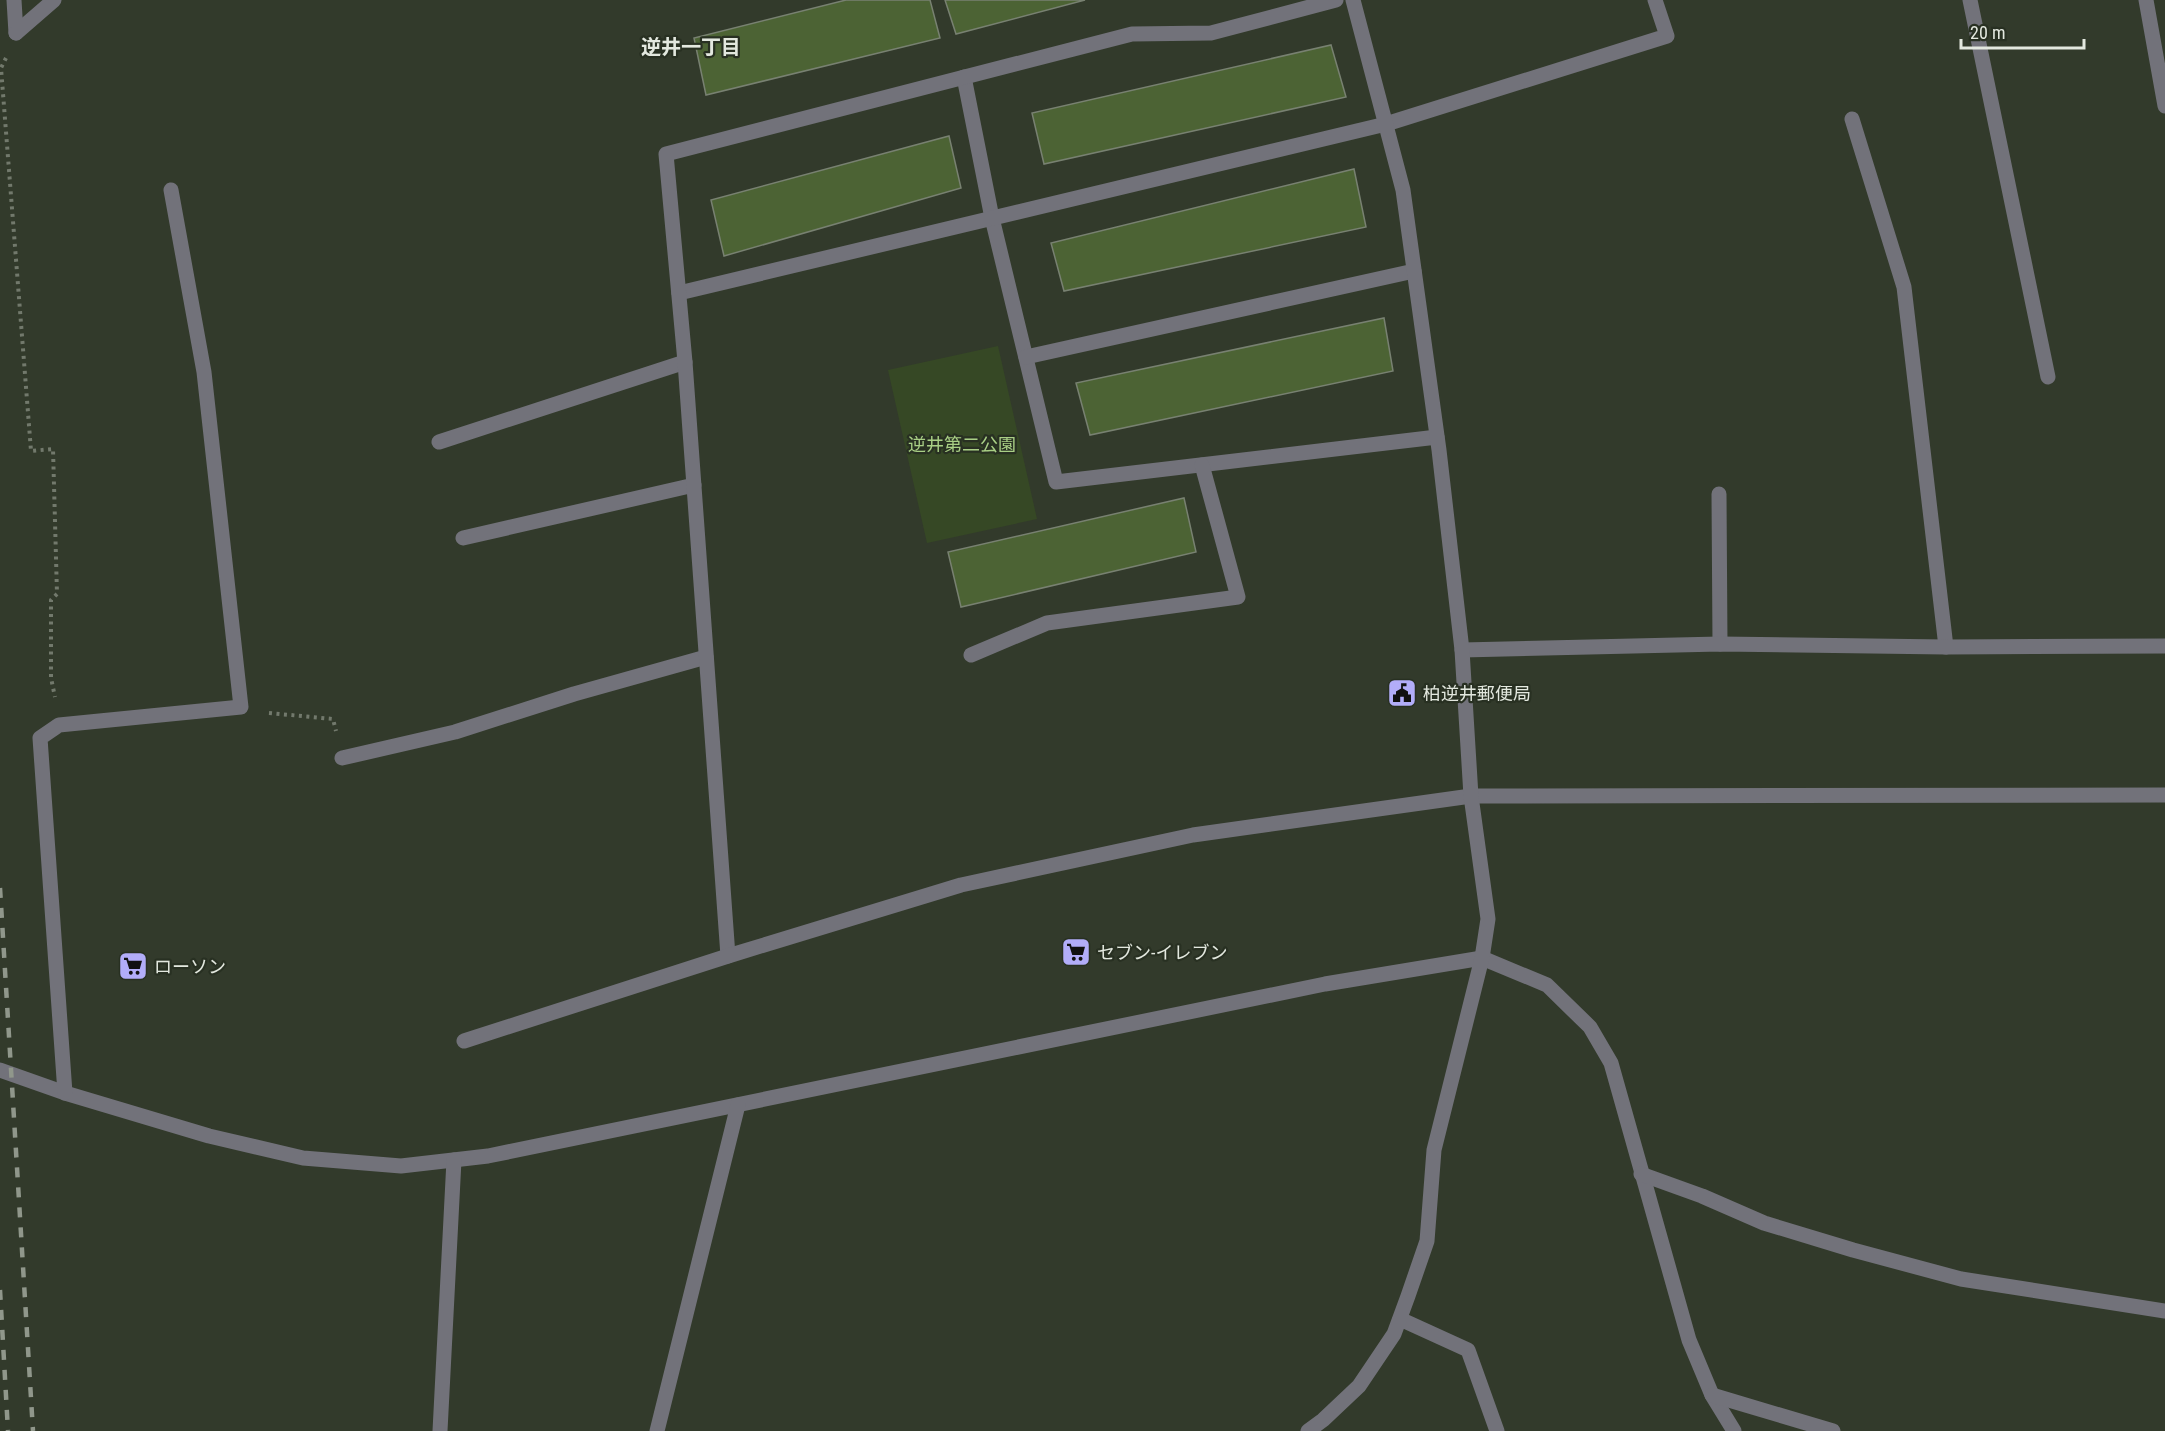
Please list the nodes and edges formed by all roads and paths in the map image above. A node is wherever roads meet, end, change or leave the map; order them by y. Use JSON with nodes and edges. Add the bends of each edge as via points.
{"nodes":[{"id":1,"x":14,"y":0,"type":"edge"},
{"id":2,"x":54,"y":0,"type":"edge"},
{"id":3,"x":1336,"y":0,"type":"edge"},
{"id":4,"x":1353,"y":0,"type":"edge"},
{"id":5,"x":1654,"y":0,"type":"edge"},
{"id":6,"x":1970,"y":0,"type":"edge"},
{"id":7,"x":2146,"y":0,"type":"edge"},
{"id":8,"x":16,"y":33,"type":"junction"},
{"id":9,"x":1,"y":66,"type":"edge"},
{"id":10,"x":964,"y":77,"type":"junction"},
{"id":11,"x":2165,"y":106,"type":"edge"},
{"id":12,"x":1852,"y":119,"type":"dead end"},
{"id":13,"x":1386,"y":124,"type":"junction"},
{"id":14,"x":171,"y":190,"type":"dead end"},
{"id":15,"x":992,"y":218,"type":"junction"},
{"id":16,"x":1414,"y":271,"type":"junction"},
{"id":17,"x":679,"y":293,"type":"junction"},
{"id":18,"x":1026,"y":357,"type":"junction"},
{"id":19,"x":685,"y":362,"type":"junction"},
{"id":20,"x":2048,"y":377,"type":"dead end"},
{"id":21,"x":1437,"y":437,"type":"junction"},
{"id":22,"x":439,"y":442,"type":"dead end"},
{"id":23,"x":1202,"y":465,"type":"junction"},
{"id":24,"x":694,"y":485,"type":"junction"},
{"id":25,"x":1719,"y":494,"type":"dead end"},
{"id":26,"x":464,"y":538,"type":"dead end"},
{"id":27,"x":1720,"y":644,"type":"junction"},
{"id":28,"x":2165,"y":646,"type":"edge"},
{"id":29,"x":1946,"y":647,"type":"junction"},
{"id":30,"x":1462,"y":650,"type":"junction"},
{"id":31,"x":971,"y":655,"type":"dead end"},
{"id":32,"x":706,"y":657,"type":"junction"},
{"id":33,"x":241,"y":707,"type":"junction"},
{"id":34,"x":59,"y":725,"type":"junction"},
{"id":35,"x":342,"y":758,"type":"joint"},
{"id":36,"x":2165,"y":795,"type":"edge"},
{"id":37,"x":1471,"y":796,"type":"junction"},
{"id":38,"x":728,"y":956,"type":"junction"},
{"id":39,"x":1482,"y":958,"type":"junction"},
{"id":40,"x":464,"y":1041,"type":"dead end"},
{"id":41,"x":0,"y":1071,"type":"edge"},
{"id":42,"x":65,"y":1093,"type":"junction"},
{"id":43,"x":738,"y":1106,"type":"junction"},
{"id":44,"x":454,"y":1160,"type":"junction"},
{"id":45,"x":1641,"y":1174,"type":"junction"},
{"id":46,"x":2165,"y":1311,"type":"edge"},
{"id":47,"x":1400,"y":1319,"type":"junction"},
{"id":48,"x":1712,"y":1395,"type":"junction"},
{"id":49,"x":1311,"y":1430,"type":"edge"},
{"id":50,"x":440,"y":1431,"type":"edge"},
{"id":51,"x":657,"y":1431,"type":"edge"},
{"id":52,"x":1497,"y":1431,"type":"edge"},
{"id":53,"x":1734,"y":1431,"type":"edge"},
{"id":54,"x":1833,"y":1431,"type":"edge"}],
"edges":[{"from":1,"to":8,"type":"street"},
{"from":2,"to":8,"type":"street"},
{"from":3,"to":10,"type":"street","via":[[1211,33],[1132,34]]},
{"from":4,"to":13,"type":"street"},
{"from":5,"to":13,"type":"street","via":[[1667,36]]},
{"from":6,"to":20,"type":"street"},
{"from":7,"to":11,"type":"street"},
{"from":8,"to":9,"type":"path"},
{"from":9,"to":34,"type":"path","via":[[31,451],[52,449],[57,594],[51,600],[51,678]]},
{"from":10,"to":15,"type":"street"},
{"from":10,"to":17,"type":"street","via":[[666,154]]},
{"from":12,"to":29,"type":"street","via":[[1904,286]]},
{"from":13,"to":15,"type":"street"},
{"from":13,"to":16,"type":"street","via":[[1403,190]]},
{"from":14,"to":33,"type":"street","via":[[204,372]]},
{"from":15,"to":17,"type":"street"},
{"from":15,"to":18,"type":"street"},
{"from":16,"to":18,"type":"street"},
{"from":16,"to":21,"type":"street"},
{"from":17,"to":19,"type":"street"},
{"from":18,"to":23,"type":"street","via":[[1056,482]]},
{"from":19,"to":22,"type":"street"},
{"from":19,"to":24,"type":"street"},
{"from":21,"to":23,"type":"street"},
{"from":21,"to":30,"type":"street"},
{"from":23,"to":31,"type":"street","via":[[1238,597],[1047,623]]},
{"from":24,"to":26,"type":"street"},
{"from":24,"to":32,"type":"street"},
{"from":25,"to":27,"type":"street"},
{"from":27,"to":29,"type":"street"},
{"from":27,"to":30,"type":"street"},
{"from":28,"to":29,"type":"street"},
{"from":30,"to":37,"type":"street"},
{"from":32,"to":35,"type":"street","via":[[455,732]]},
{"from":32,"to":38,"type":"street"},
{"from":33,"to":34,"type":"street"},
{"from":33,"to":35,"type":"path","via":[[252,712],[333,719]]},
{"from":34,"to":42,"type":"street","via":[[40,738]]},
{"from":36,"to":37,"type":"street"},
{"from":37,"to":38,"type":"street","via":[[1182,838],[961,885]]},
{"from":37,"to":39,"type":"street","via":[[1488,919]]},
{"from":38,"to":40,"type":"street"},
{"from":39,"to":43,"type":"street","via":[[1325,984]]},
{"from":39,"to":45,"type":"street","via":[[1547,985],[1590,1027],[1611,1063]]},
{"from":39,"to":47,"type":"street","via":[[1434,1150],[1427,1241]]},
{"from":41,"to":42,"type":"street"},
{"from":42,"to":44,"type":"street","via":[[209,1136],[303,1158],[401,1166]]},
{"from":43,"to":44,"type":"street"},
{"from":43,"to":51,"type":"street"},
{"from":44,"to":50,"type":"street"},
{"from":45,"to":46,"type":"street","via":[[1764,1223],[1853,1251],[1961,1279]]},
{"from":45,"to":48,"type":"street","via":[[1689,1340]]},
{"from":47,"to":49,"type":"street","via":[[1395,1334],[1359,1386]]},
{"from":47,"to":52,"type":"street","via":[[1468,1350]]},
{"from":48,"to":53,"type":"street"},
{"from":48,"to":54,"type":"street"}]}
